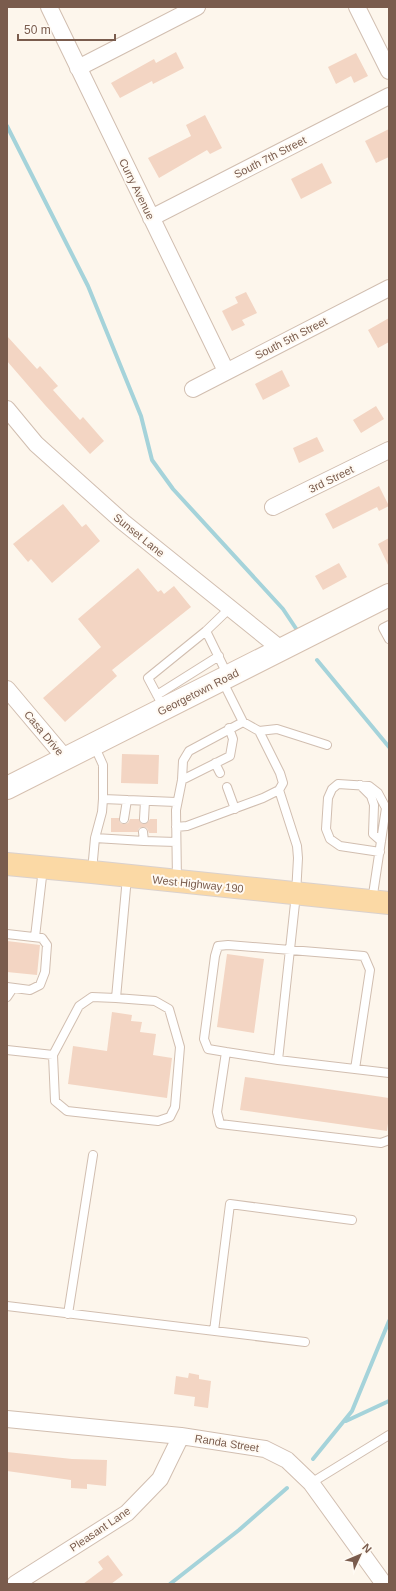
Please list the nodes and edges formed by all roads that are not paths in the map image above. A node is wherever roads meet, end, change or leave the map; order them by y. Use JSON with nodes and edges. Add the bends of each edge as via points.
{"nodes":[{"id":1,"x":49,"y":7,"type":"edge"},
{"id":2,"x":197,"y":7,"type":"edge"},
{"id":3,"x":358,"y":7,"type":"edge"},
{"id":4,"x":78,"y":68,"type":"junction"},
{"id":5,"x":389,"y":71,"type":"edge"},
{"id":6,"x":389,"y":96,"type":"edge"},
{"id":7,"x":151,"y":218,"type":"junction"},
{"id":8,"x":389,"y":288,"type":"edge"},
{"id":9,"x":226,"y":372,"type":"junction"},
{"id":10,"x":193,"y":389,"type":"dead end"},
{"id":11,"x":7,"y":409,"type":"edge"},
{"id":12,"x":389,"y":450,"type":"edge"},
{"id":13,"x":273,"y":507,"type":"dead end"},
{"id":14,"x":389,"y":595,"type":"edge"},
{"id":15,"x":230,"y":608,"type":"junction"},
{"id":16,"x":389,"y":625,"type":"edge"},
{"id":17,"x":206,"y":631,"type":"junction"},
{"id":18,"x":389,"y":639,"type":"edge"},
{"id":19,"x":282,"y":650,"type":"junction"},
{"id":20,"x":219,"y":656,"type":"junction"},
{"id":21,"x":226,"y":678,"type":"junction"},
{"id":22,"x":7,"y":689,"type":"edge"},
{"id":23,"x":161,"y":702,"type":"junction"},
{"id":24,"x":243,"y":722,"type":"junction"},
{"id":25,"x":229,"y":728,"type":"junction"},
{"id":26,"x":259,"y":731,"type":"junction"},
{"id":27,"x":94,"y":745,"type":"junction"},
{"id":28,"x":327,"y":745,"type":"dead end"},
{"id":29,"x":66,"y":759,"type":"junction"},
{"id":30,"x":215,"y":763,"type":"junction"},
{"id":31,"x":220,"y":773,"type":"dead end"},
{"id":32,"x":182,"y":780,"type":"junction"},
{"id":33,"x":360,"y":785,"type":"junction"},
{"id":34,"x":227,"y":787,"type":"dead end"},
{"id":35,"x":7,"y":788,"type":"edge"},
{"id":36,"x":279,"y":790,"type":"junction"},
{"id":37,"x":103,"y":799,"type":"junction"},
{"id":38,"x":127,"y":800,"type":"junction"},
{"id":39,"x":145,"y":801,"type":"junction"},
{"id":40,"x":176,"y":802,"type":"junction"},
{"id":41,"x":235,"y":809,"type":"junction"},
{"id":42,"x":124,"y":818,"type":"dead end"},
{"id":43,"x":144,"y":819,"type":"dead end"},
{"id":44,"x":176,"y":827,"type":"junction"},
{"id":45,"x":144,"y":832,"type":"dead end"},
{"id":46,"x":95,"y":838,"type":"junction"},
{"id":47,"x":144,"y":841,"type":"junction"},
{"id":48,"x":381,"y":841,"type":"junction"},
{"id":49,"x":176,"y":842,"type":"junction"},
{"id":50,"x":380,"y":852,"type":"junction"},
{"id":51,"x":7,"y":864,"type":"edge"},
{"id":52,"x":43,"y":868,"type":"junction"},
{"id":53,"x":92,"y":872,"type":"junction"},
{"id":54,"x":127,"y":877,"type":"junction"},
{"id":55,"x":177,"y":882,"type":"junction"},
{"id":56,"x":296,"y":894,"type":"junction"},
{"id":57,"x":381,"y":903,"type":"edge"},
{"id":58,"x":7,"y":934,"type":"edge"},
{"id":59,"x":35,"y":937,"type":"junction"},
{"id":60,"x":290,"y":950,"type":"junction"},
{"id":61,"x":10,"y":988,"type":"edge"},
{"id":62,"x":7,"y":996,"type":"edge"},
{"id":63,"x":116,"y":998,"type":"junction"},
{"id":64,"x":7,"y":1050,"type":"edge"},
{"id":65,"x":226,"y":1052,"type":"junction"},
{"id":66,"x":53,"y":1055,"type":"junction"},
{"id":67,"x":278,"y":1060,"type":"junction"},
{"id":68,"x":355,"y":1069,"type":"junction"},
{"id":69,"x":389,"y":1073,"type":"edge"},
{"id":70,"x":389,"y":1140,"type":"edge"},
{"id":71,"x":93,"y":1155,"type":"dead end"},
{"id":72,"x":352,"y":1220,"type":"dead end"},
{"id":73,"x":7,"y":1306,"type":"edge"},
{"id":74,"x":68,"y":1314,"type":"junction"},
{"id":75,"x":214,"y":1332,"type":"junction"},
{"id":76,"x":305,"y":1342,"type":"dead end"},
{"id":77,"x":7,"y":1419,"type":"edge"},
{"id":78,"x":389,"y":1435,"type":"edge"},
{"id":79,"x":181,"y":1436,"type":"junction"},
{"id":80,"x":311,"y":1483,"type":"junction"},
{"id":81,"x":383,"y":1581,"type":"edge"},
{"id":82,"x":15,"y":1584,"type":"edge"}],
"edges":[{"from":1,"to":4,"type":"street","name":"Curry Avenue"},
{"from":2,"to":4,"type":"street"},
{"from":3,"to":5,"type":"street"},
{"from":4,"to":7,"type":"street","name":"Curry Avenue"},
{"from":6,"to":7,"type":"street","name":"South 7th Street"},
{"from":7,"to":9,"type":"street","name":"Curry Avenue"},
{"from":8,"to":9,"type":"street","name":"South 5th Street"},
{"from":9,"to":10,"type":"street","name":"South 5th Street"},
{"from":11,"to":15,"type":"street","name":"Sunset Lane","via":[[36,444],[123,522]]},
{"from":12,"to":13,"type":"street","name":"3rd Street"},
{"from":14,"to":19,"type":"street","name":"Georgetown Road"},
{"from":15,"to":17,"type":"lane"},
{"from":15,"to":19,"type":"street","name":"Sunset Lane"},
{"from":16,"to":18,"type":"lane","via":[[383,628]]},
{"from":17,"to":20,"type":"lane"},
{"from":17,"to":23,"type":"lane","via":[[148,678]]},
{"from":19,"to":21,"type":"street","name":"Georgetown Road"},
{"from":20,"to":21,"type":"lane"},
{"from":20,"to":23,"type":"lane"},
{"from":21,"to":23,"type":"street","name":"Georgetown Road"},
{"from":21,"to":24,"type":"lane"},
{"from":22,"to":29,"type":"street","name":"Casa Drive"},
{"from":23,"to":27,"type":"street","name":"Georgetown Road"},
{"from":24,"to":25,"type":"lane"},
{"from":24,"to":26,"type":"lane"},
{"from":25,"to":30,"type":"lane","via":[[233,739],[230,756]]},
{"from":25,"to":32,"type":"lane","via":[[189,751],[183,761]]},
{"from":26,"to":28,"type":"lane","via":[[277,729]]},
{"from":26,"to":36,"type":"lane","via":[[280,773],[283,783]]},
{"from":27,"to":29,"type":"street","name":"Georgetown Road"},
{"from":27,"to":37,"type":"lane","via":[[103,765]]},
{"from":29,"to":35,"type":"street","name":"Georgetown Road"},
{"from":30,"to":31,"type":"lane"},
{"from":30,"to":32,"type":"lane"},
{"from":32,"to":40,"type":"lane"},
{"from":33,"to":48,"type":"lane","via":[[371,796],[374,805],[373,834]]},
{"from":33,"to":48,"type":"lane","via":[[369,786],[378,793],[386,808]]},
{"from":33,"to":50,"type":"lane","via":[[338,784],[332,789],[328,798],[326,829],[330,839],[340,846]]},
{"from":34,"to":41,"type":"lane"},
{"from":36,"to":41,"type":"lane"},
{"from":36,"to":56,"type":"lane","via":[[297,846]]},
{"from":37,"to":38,"type":"lane"},
{"from":37,"to":46,"type":"lane"},
{"from":38,"to":39,"type":"lane"},
{"from":38,"to":42,"type":"lane"},
{"from":39,"to":40,"type":"lane"},
{"from":39,"to":43,"type":"lane"},
{"from":40,"to":44,"type":"lane"},
{"from":41,"to":44,"type":"lane","via":[[187,826]]},
{"from":44,"to":49,"type":"lane"},
{"from":45,"to":47,"type":"lane"},
{"from":46,"to":47,"type":"lane","via":[[124,836]]},
{"from":46,"to":53,"type":"lane"},
{"from":47,"to":49,"type":"lane"},
{"from":48,"to":50,"type":"lane"},
{"from":49,"to":55,"type":"lane"},
{"from":50,"to":57,"type":"lane"},
{"from":51,"to":52,"type":"main road","name":"West Highway 190"},
{"from":52,"to":53,"type":"main road","name":"West Highway 190"},
{"from":52,"to":59,"type":"lane"},
{"from":53,"to":54,"type":"main road","name":"West Highway 190"},
{"from":54,"to":55,"type":"main road","name":"West Highway 190"},
{"from":54,"to":63,"type":"lane"},
{"from":55,"to":56,"type":"main road","name":"West Highway 190"},
{"from":56,"to":57,"type":"main road","name":"West Highway 190"},
{"from":56,"to":60,"type":"lane"},
{"from":58,"to":59,"type":"lane"},
{"from":59,"to":61,"type":"lane","via":[[42,938],[47,945],[45,972],[40,985],[30,990]]},
{"from":60,"to":65,"type":"lane","via":[[228,944],[218,946],[204,1039],[208,1049]]},
{"from":60,"to":67,"type":"lane"},
{"from":60,"to":68,"type":"lane","via":[[364,956],[370,970]]},
{"from":61,"to":62,"type":"lane"},
{"from":63,"to":66,"type":"lane","via":[[92,997],[79,1006]]},
{"from":63,"to":66,"type":"lane","via":[[155,1001],[169,1009],[180,1047],[175,1107],[170,1116],[158,1121],[68,1111],[55,1101]]},
{"from":64,"to":66,"type":"lane"},
{"from":65,"to":67,"type":"lane"},
{"from":65,"to":70,"type":"lane","via":[[217,1112],[220,1124],[381,1143]]},
{"from":67,"to":68,"type":"lane"},
{"from":68,"to":69,"type":"lane"},
{"from":71,"to":74,"type":"lane"},
{"from":72,"to":75,"type":"lane","via":[[230,1204]]},
{"from":73,"to":74,"type":"lane"},
{"from":74,"to":75,"type":"lane"},
{"from":75,"to":76,"type":"lane"},
{"from":77,"to":79,"type":"street","name":"Randa Street"},
{"from":78,"to":80,"type":"lane"},
{"from":79,"to":80,"type":"street","name":"Randa Street","via":[[265,1449],[287,1460]]},
{"from":79,"to":82,"type":"street","name":"Pleasant Lane","via":[[160,1479],[127,1513]]},
{"from":80,"to":81,"type":"street","name":"Randa Street"}]}
